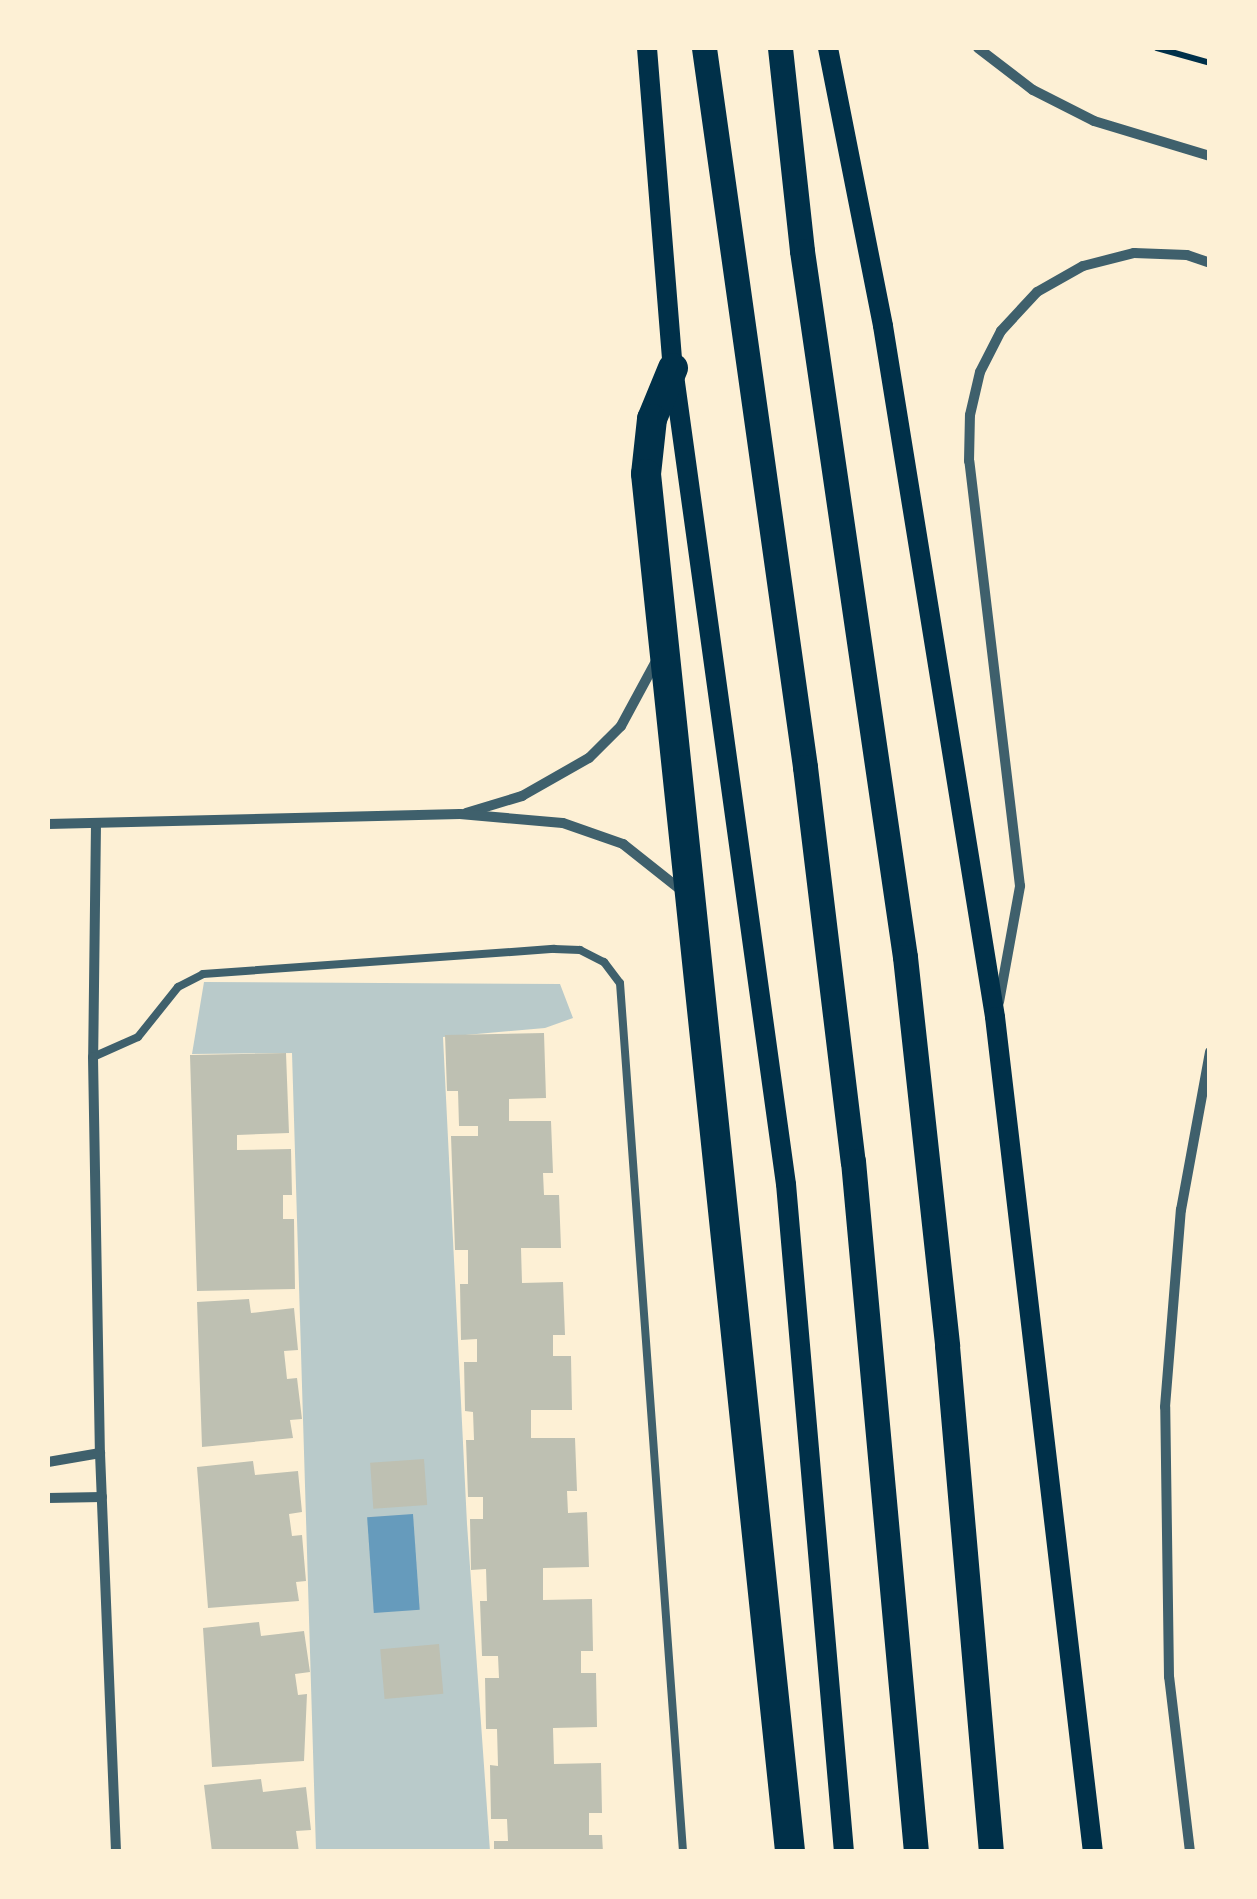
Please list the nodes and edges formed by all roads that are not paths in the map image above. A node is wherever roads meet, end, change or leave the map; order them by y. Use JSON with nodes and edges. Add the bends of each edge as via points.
{"nodes":[{"id":1,"x":646,"y":48,"type":"edge"},
{"id":2,"x":704,"y":48,"type":"edge"},
{"id":3,"x":780,"y":48,"type":"edge"},
{"id":4,"x":828,"y":48,"type":"edge"},
{"id":5,"x":978,"y":48,"type":"edge"},
{"id":6,"x":1210,"y":156,"type":"edge"},
{"id":7,"x":1210,"y":262,"type":"edge"},
{"id":8,"x":673,"y":368,"type":"junction"},
{"id":9,"x":662,"y":648,"type":"junction"},
{"id":10,"x":460,"y":814,"type":"junction"},
{"id":11,"x":96,"y":823,"type":"junction"},
{"id":12,"x":48,"y":824,"type":"edge"},
{"id":13,"x":692,"y":900,"type":"junction"},
{"id":14,"x":995,"y":1018,"type":"junction"},
{"id":15,"x":1210,"y":1052,"type":"edge"},
{"id":16,"x":93,"y":1057,"type":"junction"},
{"id":17,"x":100,"y":1452,"type":"junction"},
{"id":18,"x":48,"y":1462,"type":"edge"},
{"id":19,"x":102,"y":1497,"type":"junction"},
{"id":20,"x":48,"y":1498,"type":"edge"},
{"id":21,"x":116,"y":1852,"type":"edge"},
{"id":22,"x":682,"y":1852,"type":"edge"},
{"id":23,"x":790,"y":1852,"type":"edge"},
{"id":24,"x":844,"y":1852,"type":"edge"},
{"id":25,"x":916,"y":1852,"type":"edge"},
{"id":26,"x":991,"y":1852,"type":"edge"},
{"id":27,"x":1092,"y":1852,"type":"edge"},
{"id":28,"x":1190,"y":1852,"type":"edge"}],
"edges":[{"from":1,"to":8,"type":"main road"},
{"from":2,"to":25,"type":"main road","via":[[853,1160]]},
{"from":3,"to":26,"type":"main road","via":[[802,251],[905,957]]},
{"from":4,"to":14,"type":"main road","via":[[883,326]]},
{"from":5,"to":6,"type":"street","via":[[1034,90],[1094,121]]},
{"from":7,"to":14,"type":"street","via":[[1134,253],[1082,266],[1037,292],[1001,331],[980,372],[970,415],[970,461],[1020,886]]},
{"from":8,"to":9,"type":"highway","via":[[652,419],[646,474]]},
{"from":8,"to":24,"type":"main road","via":[[784,1166]]},
{"from":9,"to":10,"type":"street","via":[[621,726],[589,758],[522,796]]},
{"from":9,"to":13,"type":"highway"},
{"from":10,"to":11,"type":"street"},
{"from":10,"to":13,"type":"street","via":[[594,831],[650,860]]},
{"from":11,"to":12,"type":"street"},
{"from":11,"to":16,"type":"street"},
{"from":13,"to":23,"type":"highway"},
{"from":14,"to":27,"type":"main road"},
{"from":15,"to":28,"type":"street","via":[[1181,1210],[1165,1407],[1169,1677]]},
{"from":16,"to":17,"type":"street"},
{"from":16,"to":22,"type":"lane","via":[[138,1036],[178,987],[204,974],[554,949],[580,950],[604,962],[620,984]]},
{"from":17,"to":18,"type":"street"},
{"from":17,"to":19,"type":"street"},
{"from":19,"to":20,"type":"street"},
{"from":19,"to":21,"type":"street"}]}
